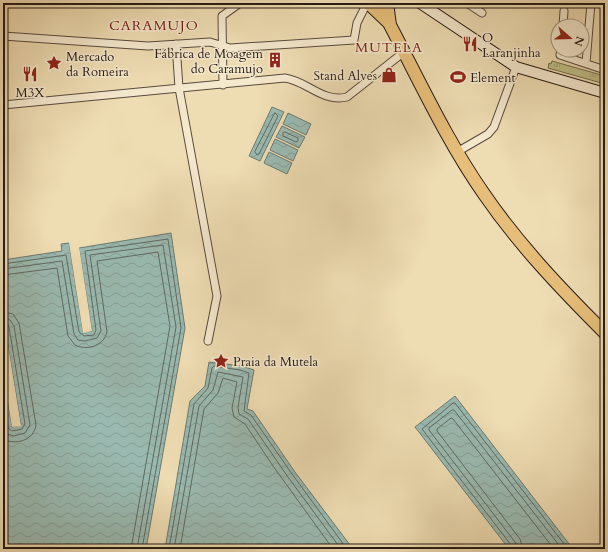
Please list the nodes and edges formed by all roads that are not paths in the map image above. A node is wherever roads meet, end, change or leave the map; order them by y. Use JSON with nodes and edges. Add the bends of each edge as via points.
{"nodes":[{"id":1,"x":240,"y":3,"type":"edge"},
{"id":2,"x":368,"y":3,"type":"edge"},
{"id":3,"x":386,"y":3,"type":"edge"},
{"id":4,"x":420,"y":3,"type":"edge"},
{"id":5,"x":467,"y":3,"type":"edge"},
{"id":6,"x":591,"y":3,"type":"edge"},
{"id":7,"x":564,"y":11,"type":"dead end"},
{"id":8,"x":482,"y":13,"type":"dead end"},
{"id":9,"x":564,"y":18,"type":"edge"},
{"id":10,"x":390,"y":25,"type":"junction"},
{"id":11,"x":3,"y":36,"type":"edge"},
{"id":12,"x":176,"y":44,"type":"junction"},
{"id":13,"x":223,"y":46,"type":"junction"},
{"id":14,"x":404,"y":52,"type":"junction"},
{"id":15,"x":570,"y":58,"type":"edge"},
{"id":16,"x":586,"y":63,"type":"junction"},
{"id":17,"x":516,"y":67,"type":"junction"},
{"id":18,"x":605,"y":70,"type":"edge"},
{"id":19,"x":223,"y":85,"type":"junction"},
{"id":20,"x":179,"y":88,"type":"junction"},
{"id":21,"x":605,"y":94,"type":"edge"},
{"id":22,"x":3,"y":105,"type":"edge"},
{"id":23,"x":457,"y":152,"type":"junction"},
{"id":24,"x":605,"y":333,"type":"edge"},
{"id":25,"x":208,"y":341,"type":"dead end"}],
"edges":[{"from":1,"to":13,"type":"street","via":[[222,16]]},
{"from":2,"to":3,"type":"main road","via":[[378,6]]},
{"from":2,"to":10,"type":"main road"},
{"from":2,"to":13,"type":"street","via":[[357,23],[354,40],[230,48]]},
{"from":3,"to":10,"type":"main road"},
{"from":4,"to":17,"type":"street"},
{"from":5,"to":8,"type":"street"},
{"from":6,"to":16,"type":"street"},
{"from":7,"to":9,"type":"street"},
{"from":10,"to":14,"type":"main road"},
{"from":11,"to":12,"type":"street","via":[[148,46]]},
{"from":12,"to":13,"type":"street","via":[[210,42]]},
{"from":12,"to":20,"type":"street"},
{"from":13,"to":19,"type":"street"},
{"from":14,"to":19,"type":"street","via":[[347,97],[338,99],[327,97],[285,78]]},
{"from":14,"to":23,"type":"main road"},
{"from":15,"to":16,"type":"street"},
{"from":16,"to":18,"type":"street"},
{"from":17,"to":21,"type":"street"},
{"from":17,"to":23,"type":"street","via":[[494,127],[488,134]]},
{"from":19,"to":20,"type":"street"},
{"from":20,"to":22,"type":"street"},
{"from":20,"to":25,"type":"street","via":[[216,296]]},
{"from":23,"to":24,"type":"main road","via":[[483,194],[512,232],[549,276]]}]}
